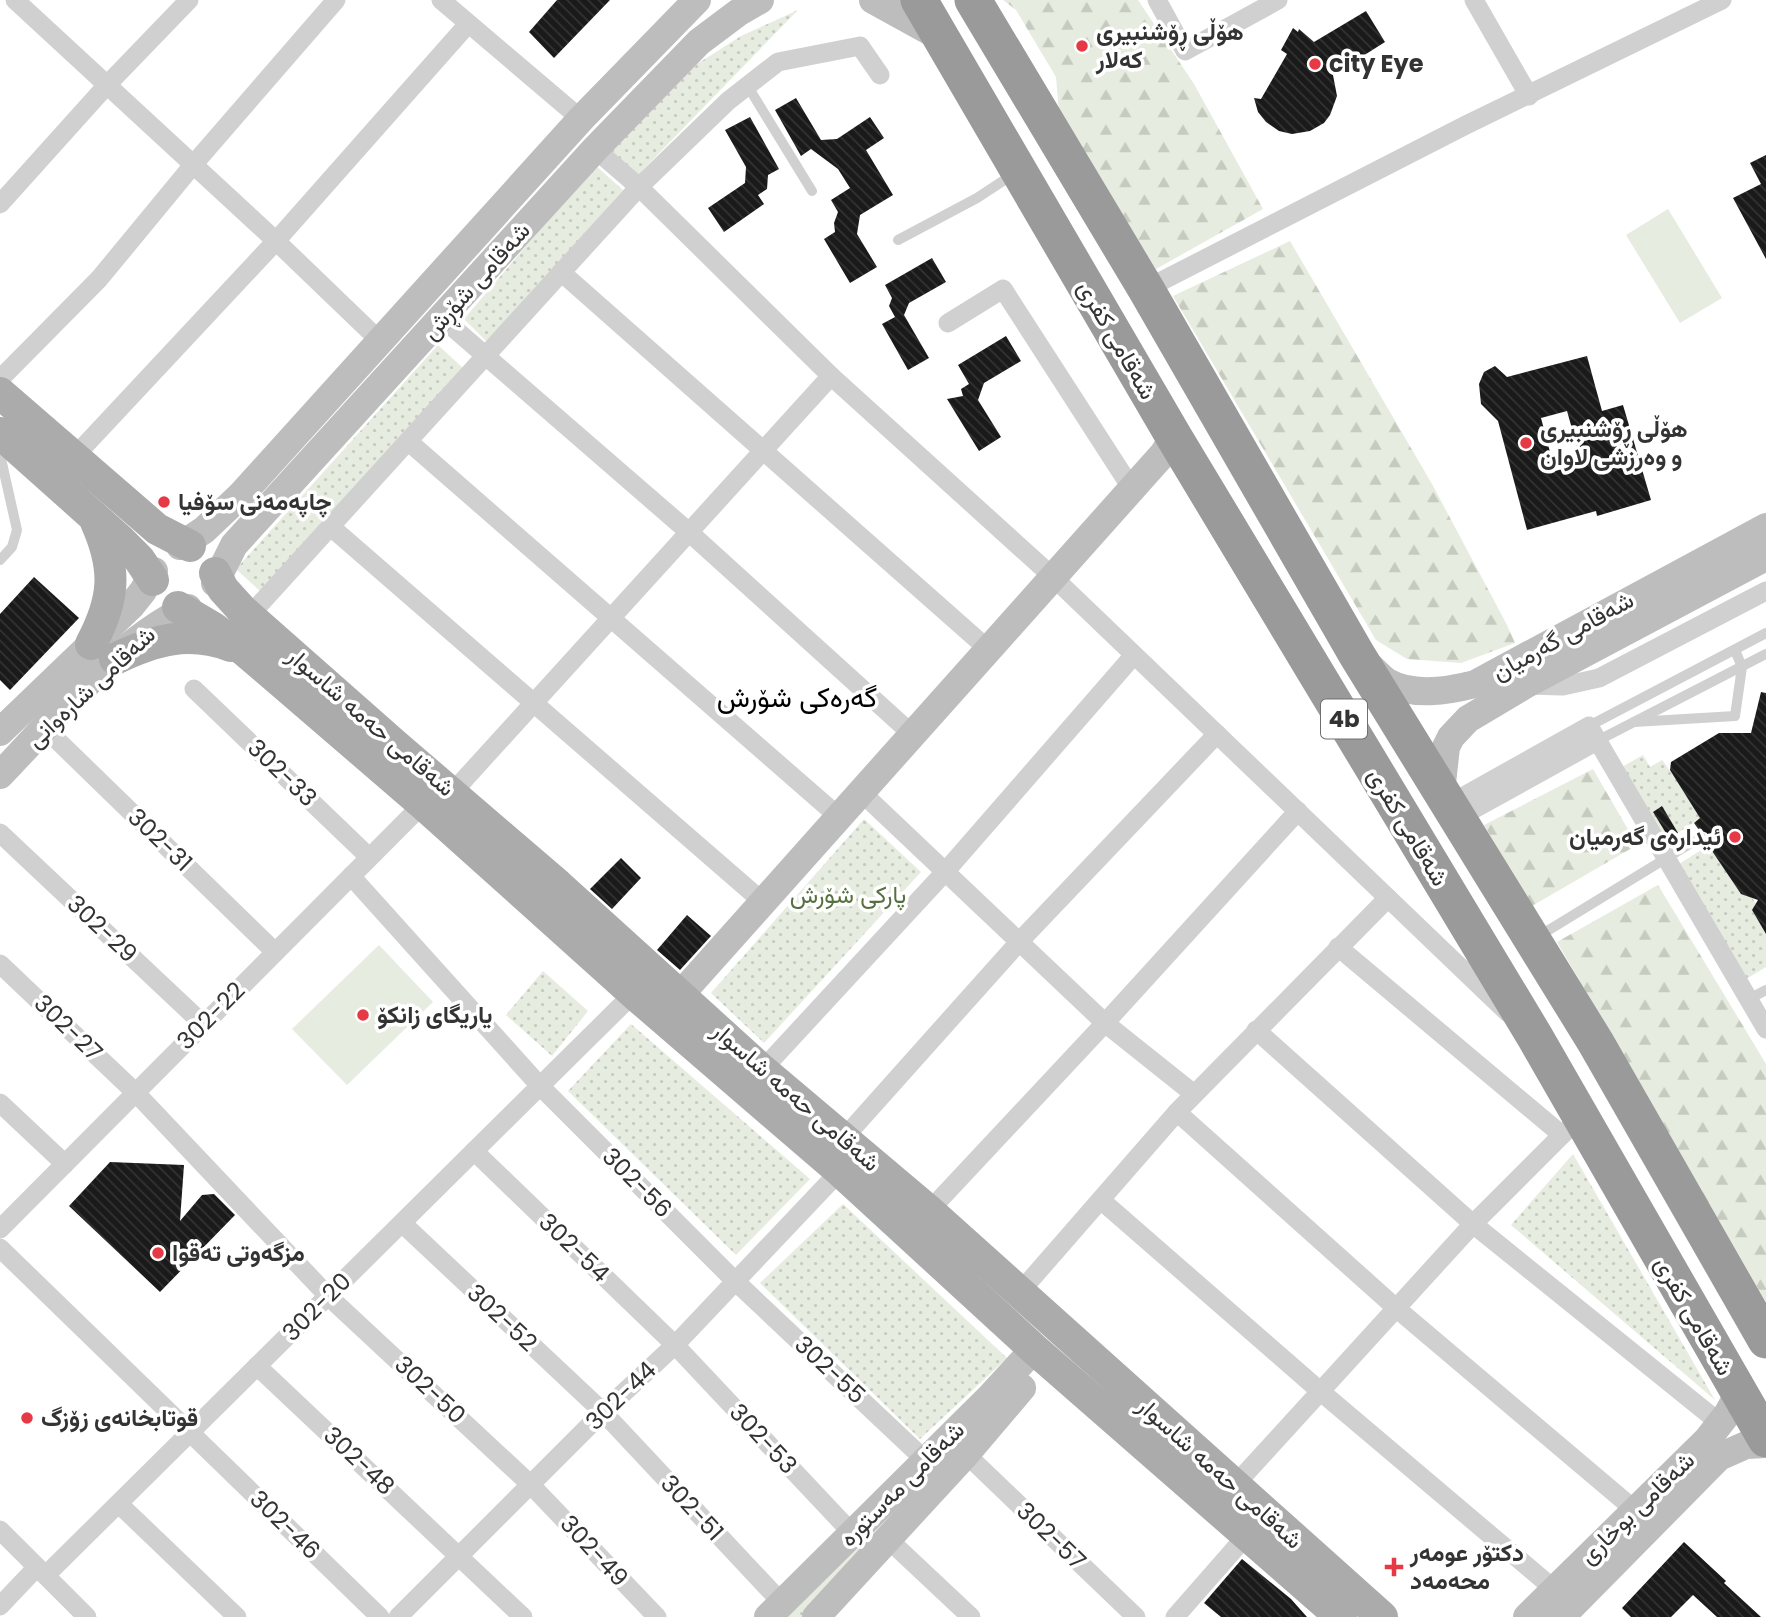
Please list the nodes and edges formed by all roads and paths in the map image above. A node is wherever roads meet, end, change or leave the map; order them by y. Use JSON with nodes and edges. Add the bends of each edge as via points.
{"nodes":[{"id":1,"x":13,"y":0,"type":"edge"},
{"id":2,"x":189,"y":0,"type":"edge"},
{"id":3,"x":336,"y":0,"type":"edge"},
{"id":4,"x":441,"y":0,"type":"edge"},
{"id":5,"x":760,"y":0,"type":"edge"},
{"id":6,"x":873,"y":0,"type":"edge"},
{"id":7,"x":919,"y":0,"type":"edge"},
{"id":8,"x":973,"y":0,"type":"edge"},
{"id":9,"x":1157,"y":0,"type":"edge"},
{"id":10,"x":1278,"y":0,"type":"edge"},
{"id":11,"x":1474,"y":0,"type":"edge"},
{"id":12,"x":1722,"y":0,"type":"edge"},
{"id":13,"x":688,"y":10,"type":"edge"},
{"id":14,"x":0,"y":13,"type":"edge"},
{"id":15,"x":468,"y":24,"type":"junction"},
{"id":16,"x":942,"y":38,"type":"junction"},
{"id":17,"x":699,"y":42,"type":"junction"},
{"id":18,"x":1008,"y":61,"type":"junction"},
{"id":19,"x":880,"y":75,"type":"dead end"},
{"id":20,"x":967,"y":84,"type":"junction"},
{"id":21,"x":107,"y":85,"type":"junction"},
{"id":22,"x":747,"y":85,"type":"junction"},
{"id":23,"x":1530,"y":96,"type":"junction"},
{"id":24,"x":581,"y":119,"type":"junction"},
{"id":25,"x":595,"y":149,"type":"junction"},
{"id":26,"x":193,"y":164,"type":"junction"},
{"id":27,"x":1018,"y":171,"type":"junction"},
{"id":28,"x":639,"y":187,"type":"junction"},
{"id":29,"x":812,"y":191,"type":"dead end"},
{"id":30,"x":0,"y":204,"type":"edge"},
{"id":31,"x":898,"y":240,"type":"dead end"},
{"id":32,"x":276,"y":241,"type":"junction"},
{"id":33,"x":561,"y":272,"type":"junction"},
{"id":34,"x":1146,"y":289,"type":"junction"},
{"id":35,"x":442,"y":318,"type":"junction"},
{"id":36,"x":948,"y":323,"type":"dead end"},
{"id":37,"x":380,"y":341,"type":"junction"},
{"id":38,"x":485,"y":355,"type":"junction"},
{"id":39,"x":831,"y":376,"type":"junction"},
{"id":40,"x":0,"y":379,"type":"edge"},
{"id":41,"x":0,"y":393,"type":"edge"},
{"id":42,"x":0,"y":433,"type":"edge"},
{"id":43,"x":1174,"y":437,"type":"junction"},
{"id":44,"x":409,"y":442,"type":"junction"},
{"id":45,"x":765,"y":450,"type":"junction"},
{"id":46,"x":0,"y":454,"type":"edge"},
{"id":47,"x":74,"y":457,"type":"junction"},
{"id":48,"x":1,"y":465,"type":"edge"},
{"id":49,"x":1132,"y":489,"type":"junction"},
{"id":50,"x":241,"y":495,"type":"junction"},
{"id":51,"x":93,"y":514,"type":"junction"},
{"id":52,"x":261,"y":514,"type":"junction"},
{"id":53,"x":331,"y":527,"type":"junction"},
{"id":54,"x":1766,"y":527,"type":"edge"},
{"id":55,"x":690,"y":533,"type":"junction"},
{"id":56,"x":185,"y":545,"type":"junction"},
{"id":57,"x":1766,"y":557,"type":"edge"},
{"id":58,"x":0,"y":560,"type":"edge"},
{"id":59,"x":152,"y":576,"type":"junction"},
{"id":60,"x":1053,"y":577,"type":"junction"},
{"id":61,"x":216,"y":578,"type":"junction"},
{"id":62,"x":1766,"y":591,"type":"edge"},
{"id":63,"x":183,"y":608,"type":"junction"},
{"id":64,"x":249,"y":616,"type":"junction"},
{"id":65,"x":612,"y":619,"type":"junction"},
{"id":66,"x":1766,"y":633,"type":"edge"},
{"id":67,"x":989,"y":650,"type":"junction"},
{"id":68,"x":1735,"y":650,"type":"junction"},
{"id":69,"x":245,"y":651,"type":"junction"},
{"id":70,"x":1357,"y":654,"type":"junction"},
{"id":71,"x":1766,"y":654,"type":"edge"},
{"id":72,"x":1134,"y":655,"type":"junction"},
{"id":73,"x":96,"y":658,"type":"junction"},
{"id":74,"x":1742,"y":667,"type":"junction"},
{"id":75,"x":1525,"y":685,"type":"junction"},
{"id":76,"x":194,"y":689,"type":"dead end"},
{"id":77,"x":535,"y":704,"type":"junction"},
{"id":78,"x":1630,"y":723,"type":"junction"},
{"id":79,"x":44,"y":730,"type":"junction"},
{"id":80,"x":0,"y":732,"type":"edge"},
{"id":81,"x":1593,"y":733,"type":"junction"},
{"id":82,"x":1217,"y":734,"type":"junction"},
{"id":83,"x":913,"y":735,"type":"junction"},
{"id":84,"x":385,"y":755,"type":"junction"},
{"id":85,"x":0,"y":775,"type":"edge"},
{"id":86,"x":861,"y":792,"type":"junction"},
{"id":87,"x":455,"y":795,"type":"junction"},
{"id":88,"x":422,"y":804,"type":"junction"},
{"id":89,"x":1449,"y":805,"type":"junction"},
{"id":90,"x":1298,"y":811,"type":"junction"},
{"id":91,"x":839,"y":817,"type":"junction"},
{"id":92,"x":0,"y":833,"type":"edge"},
{"id":93,"x":1700,"y":837,"type":"dead end"},
{"id":94,"x":369,"y":857,"type":"junction"},
{"id":95,"x":1665,"y":859,"type":"junction"},
{"id":96,"x":945,"y":872,"type":"junction"},
{"id":97,"x":351,"y":876,"type":"junction"},
{"id":98,"x":1388,"y":898,"type":"junction"},
{"id":99,"x":763,"y":902,"type":"junction"},
{"id":100,"x":1532,"y":940,"type":"junction"},
{"id":101,"x":1019,"y":942,"type":"junction"},
{"id":102,"x":1338,"y":947,"type":"junction"},
{"id":103,"x":275,"y":952,"type":"junction"},
{"id":104,"x":0,"y":964,"type":"edge"},
{"id":105,"x":634,"y":993,"type":"junction"},
{"id":106,"x":680,"y":995,"type":"junction"},
{"id":107,"x":1757,"y":995,"type":"edge"},
{"id":108,"x":1105,"y":1023,"type":"junction"},
{"id":109,"x":203,"y":1024,"type":"junction"},
{"id":110,"x":1766,"y":1029,"type":"edge"},
{"id":111,"x":1256,"y":1030,"type":"junction"},
{"id":112,"x":1535,"y":1037,"type":"junction"},
{"id":113,"x":762,"y":1070,"type":"junction"},
{"id":114,"x":540,"y":1086,"type":"junction"},
{"id":115,"x":136,"y":1093,"type":"junction"},
{"id":116,"x":1194,"y":1094,"type":"junction"},
{"id":117,"x":0,"y":1103,"type":"edge"},
{"id":118,"x":1177,"y":1112,"type":"junction"},
{"id":119,"x":1572,"y":1128,"type":"junction"},
{"id":120,"x":474,"y":1151,"type":"junction"},
{"id":121,"x":842,"y":1156,"type":"junction"},
{"id":122,"x":65,"y":1164,"type":"junction"},
{"id":123,"x":1102,"y":1201,"type":"junction"},
{"id":124,"x":929,"y":1211,"type":"junction"},
{"id":125,"x":402,"y":1223,"type":"junction"},
{"id":126,"x":1474,"y":1224,"type":"junction"},
{"id":127,"x":0,"y":1230,"type":"edge"},
{"id":128,"x":0,"y":1248,"type":"edge"},
{"id":129,"x":735,"y":1281,"type":"junction"},
{"id":130,"x":1020,"y":1292,"type":"junction"},
{"id":131,"x":328,"y":1296,"type":"junction"},
{"id":132,"x":1396,"y":1308,"type":"junction"},
{"id":133,"x":1766,"y":1339,"type":"edge"},
{"id":134,"x":675,"y":1345,"type":"junction"},
{"id":135,"x":1041,"y":1354,"type":"junction"},
{"id":136,"x":257,"y":1367,"type":"junction"},
{"id":137,"x":1320,"y":1391,"type":"junction"},
{"id":138,"x":1739,"y":1393,"type":"junction"},
{"id":139,"x":997,"y":1404,"type":"junction"},
{"id":140,"x":603,"y":1412,"type":"junction"},
{"id":141,"x":190,"y":1434,"type":"junction"},
{"id":142,"x":1716,"y":1440,"type":"junction"},
{"id":143,"x":1766,"y":1442,"type":"edge"},
{"id":144,"x":966,"y":1454,"type":"junction"},
{"id":145,"x":925,"y":1460,"type":"junction"},
{"id":146,"x":531,"y":1485,"type":"junction"},
{"id":147,"x":1234,"y":1486,"type":"junction"},
{"id":148,"x":119,"y":1504,"type":"junction"},
{"id":149,"x":1636,"y":1511,"type":"junction"},
{"id":150,"x":0,"y":1530,"type":"edge"},
{"id":151,"x":852,"y":1533,"type":"junction"},
{"id":152,"x":1246,"y":1536,"type":"junction"},
{"id":153,"x":889,"y":1540,"type":"junction"},
{"id":154,"x":460,"y":1556,"type":"junction"},
{"id":155,"x":41,"y":1571,"type":"junction"},
{"id":156,"x":1554,"y":1589,"type":"junction"},
{"id":157,"x":0,"y":1606,"type":"edge"},
{"id":158,"x":775,"y":1610,"type":"edge"},
{"id":159,"x":87,"y":1617,"type":"edge"},
{"id":160,"x":237,"y":1617,"type":"edge"},
{"id":161,"x":380,"y":1617,"type":"edge"},
{"id":162,"x":398,"y":1617,"type":"edge"},
{"id":163,"x":523,"y":1617,"type":"edge"},
{"id":164,"x":657,"y":1617,"type":"edge"},
{"id":165,"x":816,"y":1617,"type":"edge"},
{"id":166,"x":971,"y":1617,"type":"edge"},
{"id":167,"x":1136,"y":1617,"type":"edge"},
{"id":168,"x":1175,"y":1617,"type":"edge"},
{"id":169,"x":1340,"y":1617,"type":"edge"},
{"id":170,"x":1382,"y":1617,"type":"edge"},
{"id":171,"x":1527,"y":1617,"type":"edge"},
{"id":172,"x":1561,"y":1617,"type":"edge"}],
"edges":[{"from":1,"to":14,"type":"street"},
{"from":1,"to":21,"type":"street"},
{"from":2,"to":21,"type":"street"},
{"from":3,"to":26,"type":"street"},
{"from":4,"to":15,"type":"street"},
{"from":5,"to":17,"type":"main road","name":"شەقامی شۆڕش"},
{"from":6,"to":16,"type":"main road"},
{"from":7,"to":16,"type":"highway","name":"شەقامی کفری","number":"4b"},
{"from":8,"to":18,"type":"highway","name":"شەقامی کفری","number":"4b"},
{"from":9,"to":10,"type":"street","via":[[1185,51]]},
{"from":11,"to":23,"type":"street"},
{"from":12,"to":23,"type":"street"},
{"from":13,"to":17,"type":"main road"},
{"from":13,"to":24,"type":"main road","name":"شەقامی شۆڕش"},
{"from":15,"to":24,"type":"street"},
{"from":15,"to":32,"type":"street"},
{"from":16,"to":20,"type":"highway","name":"شەقامی کفری","number":"4b"},
{"from":17,"to":25,"type":"main road","name":"شەقامی شۆڕش"},
{"from":18,"to":20,"type":"highway"},
{"from":18,"to":34,"type":"highway","name":"شەقامی کفری","number":"4b"},
{"from":19,"to":22,"type":"street","via":[[860,46],[778,62]]},
{"from":20,"to":27,"type":"highway","name":"شەقامی کفری","number":"4b"},
{"from":21,"to":26,"type":"street"},
{"from":21,"to":30,"type":"street"},
{"from":22,"to":28,"type":"street"},
{"from":22,"to":29,"type":"lane"},
{"from":23,"to":34,"type":"street"},
{"from":24,"to":37,"type":"main road","name":"شەقامی شۆڕش"},
{"from":25,"to":28,"type":"street"},
{"from":25,"to":35,"type":"main road","name":"شەقامی شۆڕش"},
{"from":26,"to":32,"type":"street"},
{"from":26,"to":40,"type":"street","via":[[99,279]]},
{"from":27,"to":31,"type":"lane"},
{"from":27,"to":43,"type":"highway","name":"شەقامی کفری","number":"4b"},
{"from":28,"to":33,"type":"street"},
{"from":28,"to":39,"type":"street"},
{"from":32,"to":37,"type":"street"},
{"from":32,"to":47,"type":"street"},
{"from":33,"to":38,"type":"street"},
{"from":33,"to":45,"type":"street"},
{"from":34,"to":70,"type":"highway","name":"شەقامی کفری","number":"4b"},
{"from":35,"to":38,"type":"street"},
{"from":35,"to":52,"type":"main road","name":"شەقامی شۆڕش"},
{"from":36,"to":49,"type":"street","via":[[1003,289]]},
{"from":37,"to":50,"type":"main road","name":"شەقامی شۆڕش"},
{"from":38,"to":44,"type":"street"},
{"from":38,"to":55,"type":"street"},
{"from":39,"to":45,"type":"street"},
{"from":39,"to":60,"type":"street"},
{"from":41,"to":47,"type":"main road"},
{"from":42,"to":51,"type":"main road"},
{"from":43,"to":49,"type":"main road"},
{"from":43,"to":112,"type":"highway","name":"شەقامی کفری","number":"4b"},
{"from":44,"to":53,"type":"street"},
{"from":44,"to":65,"type":"street"},
{"from":45,"to":55,"type":"street"},
{"from":45,"to":67,"type":"street"},
{"from":46,"to":48,"type":"lane"},
{"from":47,"to":56,"type":"main road","via":[[157,529]]},
{"from":48,"to":58,"type":"lane","via":[[17,530],[12,547]]},
{"from":49,"to":60,"type":"main road"},
{"from":50,"to":52,"type":"main road"},
{"from":50,"to":56,"type":"main road","name":"شەقامی شۆڕش"},
{"from":51,"to":59,"type":"main road"},
{"from":51,"to":73,"type":"main road","via":[[109,557],[111,590]]},
{"from":52,"to":61,"type":"main road","name":"شەقامی شۆڕش","via":[[234,545]]},
{"from":53,"to":64,"type":"street"},
{"from":53,"to":77,"type":"street"},
{"from":54,"to":70,"type":"main road","name":"شەقامی گەرمیان","via":[[1475,684],[1410,689],[1387,682]]},
{"from":55,"to":65,"type":"street"},
{"from":55,"to":83,"type":"street"},
{"from":56,"to":59,"type":"main road","via":[[163,554]]},
{"from":56,"to":61,"type":"main road","via":[[207,556]]},
{"from":57,"to":75,"type":"main road","name":"شەقامی گەرمیان"},
{"from":59,"to":63,"type":"main road","via":[[161,598]]},
{"from":59,"to":73,"type":"main road","name":"شەقامی شارەوانی"},
{"from":60,"to":67,"type":"main road"},
{"from":60,"to":72,"type":"street"},
{"from":61,"to":63,"type":"main road","via":[[205,600]]},
{"from":61,"to":64,"type":"main road","name":"شەقامی حەمە شاسوار"},
{"from":62,"to":75,"type":"street","via":[[1599,678],[1563,686]]},
{"from":63,"to":69,"type":"main road","name":"شەقامی حەمە شاسوار"},
{"from":63,"to":73,"type":"main road","name":"شەقامی شارەوانی"},
{"from":64,"to":84,"type":"main road","name":"شەقامی حەمە شاسوار"},
{"from":65,"to":77,"type":"street"},
{"from":65,"to":91,"type":"street"},
{"from":66,"to":68,"type":"lane"},
{"from":67,"to":83,"type":"main road"},
{"from":68,"to":74,"type":"lane"},
{"from":68,"to":81,"type":"lane"},
{"from":69,"to":73,"type":"main road","via":[[211,638],[178,638]]},
{"from":69,"to":84,"type":"main road","name":"شەقامی حەمە شاسوار"},
{"from":70,"to":89,"type":"highway","name":"شەقامی کفری","number":"4b"},
{"from":71,"to":74,"type":"lane"},
{"from":72,"to":82,"type":"street"},
{"from":72,"to":96,"type":"street"},
{"from":73,"to":79,"type":"main road","name":"شەقامی شارەوانی"},
{"from":73,"to":80,"type":"main road","name":"شەقامی شارەوانی"},
{"from":74,"to":78,"type":"lane"},
{"from":74,"to":78,"type":"lane","via":[[1735,716]]},
{"from":75,"to":89,"type":"main road","name":"شەقامی گەرمیان","via":[[1468,719],[1451,737],[1443,758]]},
{"from":76,"to":94,"type":"street","name":"302-33"},
{"from":77,"to":87,"type":"street"},
{"from":77,"to":99,"type":"street"},
{"from":78,"to":81,"type":"lane"},
{"from":79,"to":85,"type":"main road","name":"شەقامی شارەوانی"},
{"from":79,"to":103,"type":"street","name":"302-31"},
{"from":81,"to":89,"type":"street"},
{"from":81,"to":95,"type":"street"},
{"from":82,"to":90,"type":"street"},
{"from":82,"to":101,"type":"street","name":"302-44"},
{"from":83,"to":86,"type":"main road"},
{"from":84,"to":87,"type":"main road","name":"شەقامی حەمە شاسوار"},
{"from":84,"to":88,"type":"main road","name":"شەقامی حەمە شاسوار"},
{"from":86,"to":91,"type":"main road"},
{"from":86,"to":96,"type":"street"},
{"from":87,"to":106,"type":"main road","name":"شەقامی حەمە شاسوار"},
{"from":88,"to":94,"type":"street","name":"302-22"},
{"from":88,"to":105,"type":"main road","name":"شەقامی حەمە شاسوار"},
{"from":89,"to":100,"type":"highway","name":"شەقامی کفری","number":"4b"},
{"from":90,"to":98,"type":"street"},
{"from":90,"to":108,"type":"street"},
{"from":91,"to":99,"type":"main road"},
{"from":92,"to":109,"type":"street","name":"302-29"},
{"from":93,"to":95,"type":"lane"},
{"from":94,"to":97,"type":"street","name":"302-22"},
{"from":95,"to":100,"type":"lane"},
{"from":95,"to":107,"type":"street"},
{"from":96,"to":101,"type":"street"},
{"from":96,"to":113,"type":"street"},
{"from":97,"to":103,"type":"street","name":"302-22"},
{"from":97,"to":114,"type":"street","name":"302-56"},
{"from":98,"to":102,"type":"street"},
{"from":98,"to":112,"type":"street"},
{"from":99,"to":106,"type":"main road"},
{"from":100,"to":133,"type":"highway","name":"شەقامی کفری","number":"4b"},
{"from":101,"to":108,"type":"street"},
{"from":101,"to":121,"type":"street","name":"302-44","via":[[851,1130]]},
{"from":102,"to":111,"type":"street"},
{"from":102,"to":119,"type":"street"},
{"from":103,"to":109,"type":"street","name":"302-22"},
{"from":104,"to":115,"type":"street","name":"302-27"},
{"from":105,"to":114,"type":"street","name":"302-20"},
{"from":105,"to":121,"type":"main road","name":"شەقامی حەمە شاسوار"},
{"from":106,"to":113,"type":"main road","name":"شەقامی حەمە شاسوار"},
{"from":107,"to":110,"type":"street"},
{"from":108,"to":116,"type":"street"},
{"from":108,"to":124,"type":"street"},
{"from":109,"to":115,"type":"street","name":"302-22"},
{"from":111,"to":116,"type":"street"},
{"from":111,"to":126,"type":"street"},
{"from":112,"to":119,"type":"highway","name":"شەقامی کفری","number":"4b"},
{"from":113,"to":121,"type":"main road","name":"شەقامی حەمە شاسوار"},
{"from":114,"to":120,"type":"street","name":"302-20"},
{"from":114,"to":129,"type":"street","name":"302-56"},
{"from":115,"to":122,"type":"street","name":"302-22"},
{"from":115,"to":131,"type":"street","name":"302-27"},
{"from":116,"to":118,"type":"street"},
{"from":117,"to":122,"type":"street"},
{"from":118,"to":123,"type":"street"},
{"from":118,"to":132,"type":"street"},
{"from":119,"to":126,"type":"street"},
{"from":119,"to":138,"type":"highway","name":"شەقامی کفری","number":"4b"},
{"from":120,"to":125,"type":"street","name":"302-20"},
{"from":120,"to":134,"type":"street","name":"302-54"},
{"from":121,"to":124,"type":"main road","name":"شەقامی حەمە شاسوار"},
{"from":121,"to":129,"type":"street","name":"302-44"},
{"from":121,"to":135,"type":"main road","name":"شەقامی حەمە شاسوار"},
{"from":122,"to":127,"type":"street","name":"302-22"},
{"from":123,"to":130,"type":"street"},
{"from":123,"to":137,"type":"street"},
{"from":124,"to":130,"type":"main road","name":"شەقامی حەمە شاسوار"},
{"from":125,"to":131,"type":"street","name":"302-20"},
{"from":125,"to":140,"type":"street","name":"302-52"},
{"from":126,"to":132,"type":"street"},
{"from":126,"to":142,"type":"street"},
{"from":128,"to":141,"type":"street","name":"302-46"},
{"from":129,"to":134,"type":"street","name":"302-44"},
{"from":129,"to":145,"type":"street","name":"302-55"},
{"from":130,"to":147,"type":"main road","name":"شەقامی حەمە شاسوار"},
{"from":131,"to":136,"type":"street","name":"302-20"},
{"from":131,"to":146,"type":"street","name":"302-50"},
{"from":132,"to":137,"type":"street"},
{"from":132,"to":149,"type":"street"},
{"from":134,"to":140,"type":"street","name":"302-44"},
{"from":134,"to":151,"type":"street","name":"302-53"},
{"from":135,"to":139,"type":"main road","name":"شەقامی مەستورە"},
{"from":135,"to":152,"type":"main road","name":"شەقامی حەمە شاسوار"},
{"from":136,"to":141,"type":"street","name":"302-20"},
{"from":136,"to":154,"type":"street","name":"302-48"},
{"from":137,"to":147,"type":"street"},
{"from":137,"to":156,"type":"street"},
{"from":138,"to":142,"type":"main road","name":"شەقامی بوخاری"},
{"from":138,"to":143,"type":"highway","name":"شەقامی کفری","number":"4b"},
{"from":139,"to":144,"type":"main road","name":"شەقامی مەستورە"},
{"from":139,"to":145,"type":"main road","name":"شەقامی مەستورە"},
{"from":140,"to":146,"type":"street","name":"302-44"},
{"from":140,"to":158,"type":"street","name":"302-51"},
{"from":141,"to":148,"type":"street","name":"302-20"},
{"from":141,"to":161,"type":"street","name":"302-46"},
{"from":142,"to":143,"type":"main road","name":"شەقامی بوخاری","via":[[1737,1447]]},
{"from":142,"to":149,"type":"main road","name":"شەقامی بوخاری"},
{"from":142,"to":172,"type":"main road","name":"شەقامی بوخاری"},
{"from":144,"to":153,"type":"main road","name":"شەقامی مەستورە"},
{"from":144,"to":167,"type":"street","name":"302-57"},
{"from":145,"to":151,"type":"main road","name":"شەقامی مەستورە"},
{"from":146,"to":154,"type":"street","name":"302-44"},
{"from":146,"to":164,"type":"street","name":"302-49"},
{"from":147,"to":170,"type":"main road","name":"شەقامی حەمە شاسوار"},
{"from":148,"to":155,"type":"street","name":"302-20"},
{"from":148,"to":160,"type":"street"},
{"from":149,"to":156,"type":"main road","name":"شەقامی بوخاری"},
{"from":150,"to":155,"type":"street"},
{"from":151,"to":158,"type":"main road","name":"شەقامی مەستورە"},
{"from":152,"to":168,"type":"street"},
{"from":152,"to":169,"type":"main road","name":"شەقامی حەمە شاسوار"},
{"from":153,"to":165,"type":"main road","name":"شەقامی مەستورە"},
{"from":153,"to":166,"type":"street"},
{"from":154,"to":162,"type":"street","name":"302-44"},
{"from":154,"to":163,"type":"street","name":"302-48"},
{"from":155,"to":157,"type":"street","name":"302-20"},
{"from":155,"to":159,"type":"street"},
{"from":156,"to":171,"type":"main road","name":"شەقامی بوخاری"}]}
